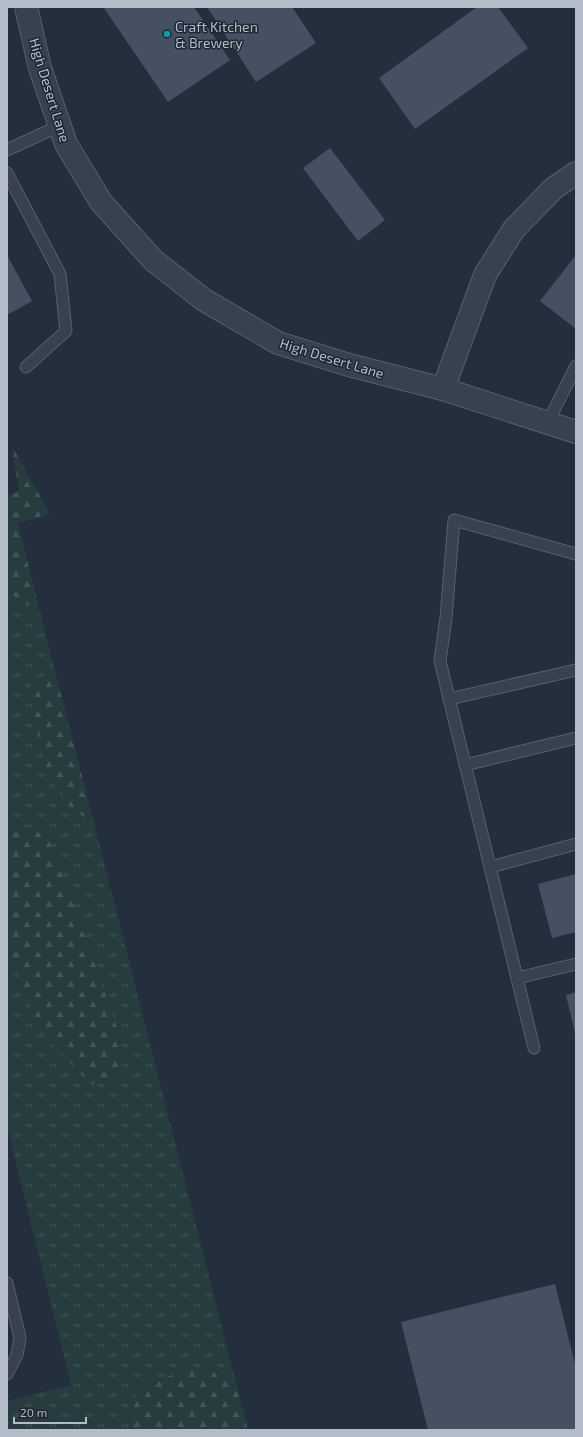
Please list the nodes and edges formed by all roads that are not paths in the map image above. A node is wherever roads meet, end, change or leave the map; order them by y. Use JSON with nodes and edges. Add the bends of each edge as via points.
{"nodes":[{"id":1,"x":26,"y":7,"type":"edge"},
{"id":2,"x":59,"y":126,"type":"junction"},
{"id":3,"x":7,"y":150,"type":"edge"},
{"id":4,"x":7,"y":173,"type":"edge"},
{"id":5,"x":576,"y":173,"type":"edge"},
{"id":6,"x":576,"y":366,"type":"edge"},
{"id":7,"x":26,"y":367,"type":"dead end"},
{"id":8,"x":443,"y":389,"type":"junction"},
{"id":9,"x":548,"y":422,"type":"junction"},
{"id":10,"x":576,"y":432,"type":"edge"},
{"id":11,"x":576,"y":554,"type":"edge"},
{"id":12,"x":576,"y":670,"type":"edge"},
{"id":13,"x":449,"y":699,"type":"junction"},
{"id":14,"x":576,"y":738,"type":"edge"},
{"id":15,"x":465,"y":765,"type":"junction"},
{"id":16,"x":576,"y":844,"type":"edge"},
{"id":17,"x":490,"y":867,"type":"junction"},
{"id":18,"x":576,"y":964,"type":"edge"},
{"id":19,"x":517,"y":978,"type":"junction"},
{"id":20,"x":534,"y":1048,"type":"dead end"},
{"id":21,"x":7,"y":1282,"type":"edge"},
{"id":22,"x":7,"y":1374,"type":"edge"}],
"edges":[{"from":1,"to":2,"type":"street","name":"High Desert Lane","via":[[40,68]]},
{"from":2,"to":3,"type":"lane"},
{"from":2,"to":8,"type":"street","name":"High Desert Lane","via":[[66,144],[101,202],[153,260],[204,300],[278,343],[349,365]]},
{"from":4,"to":7,"type":"lane","via":[[60,274],[66,331]]},
{"from":5,"to":8,"type":"street","via":[[554,188],[514,229],[485,275]]},
{"from":6,"to":9,"type":"lane"},
{"from":8,"to":9,"type":"street","name":"High Desert Lane"},
{"from":9,"to":10,"type":"street","name":"High Desert Lane"},
{"from":11,"to":13,"type":"lane","via":[[454,520],[440,661]]},
{"from":12,"to":13,"type":"lane"},
{"from":13,"to":15,"type":"lane"},
{"from":14,"to":15,"type":"lane"},
{"from":15,"to":17,"type":"lane"},
{"from":16,"to":17,"type":"lane"},
{"from":17,"to":19,"type":"lane"},
{"from":18,"to":19,"type":"lane"},
{"from":19,"to":20,"type":"lane"},
{"from":21,"to":22,"type":"lane","via":[[20,1338],[17,1355]]}]}
